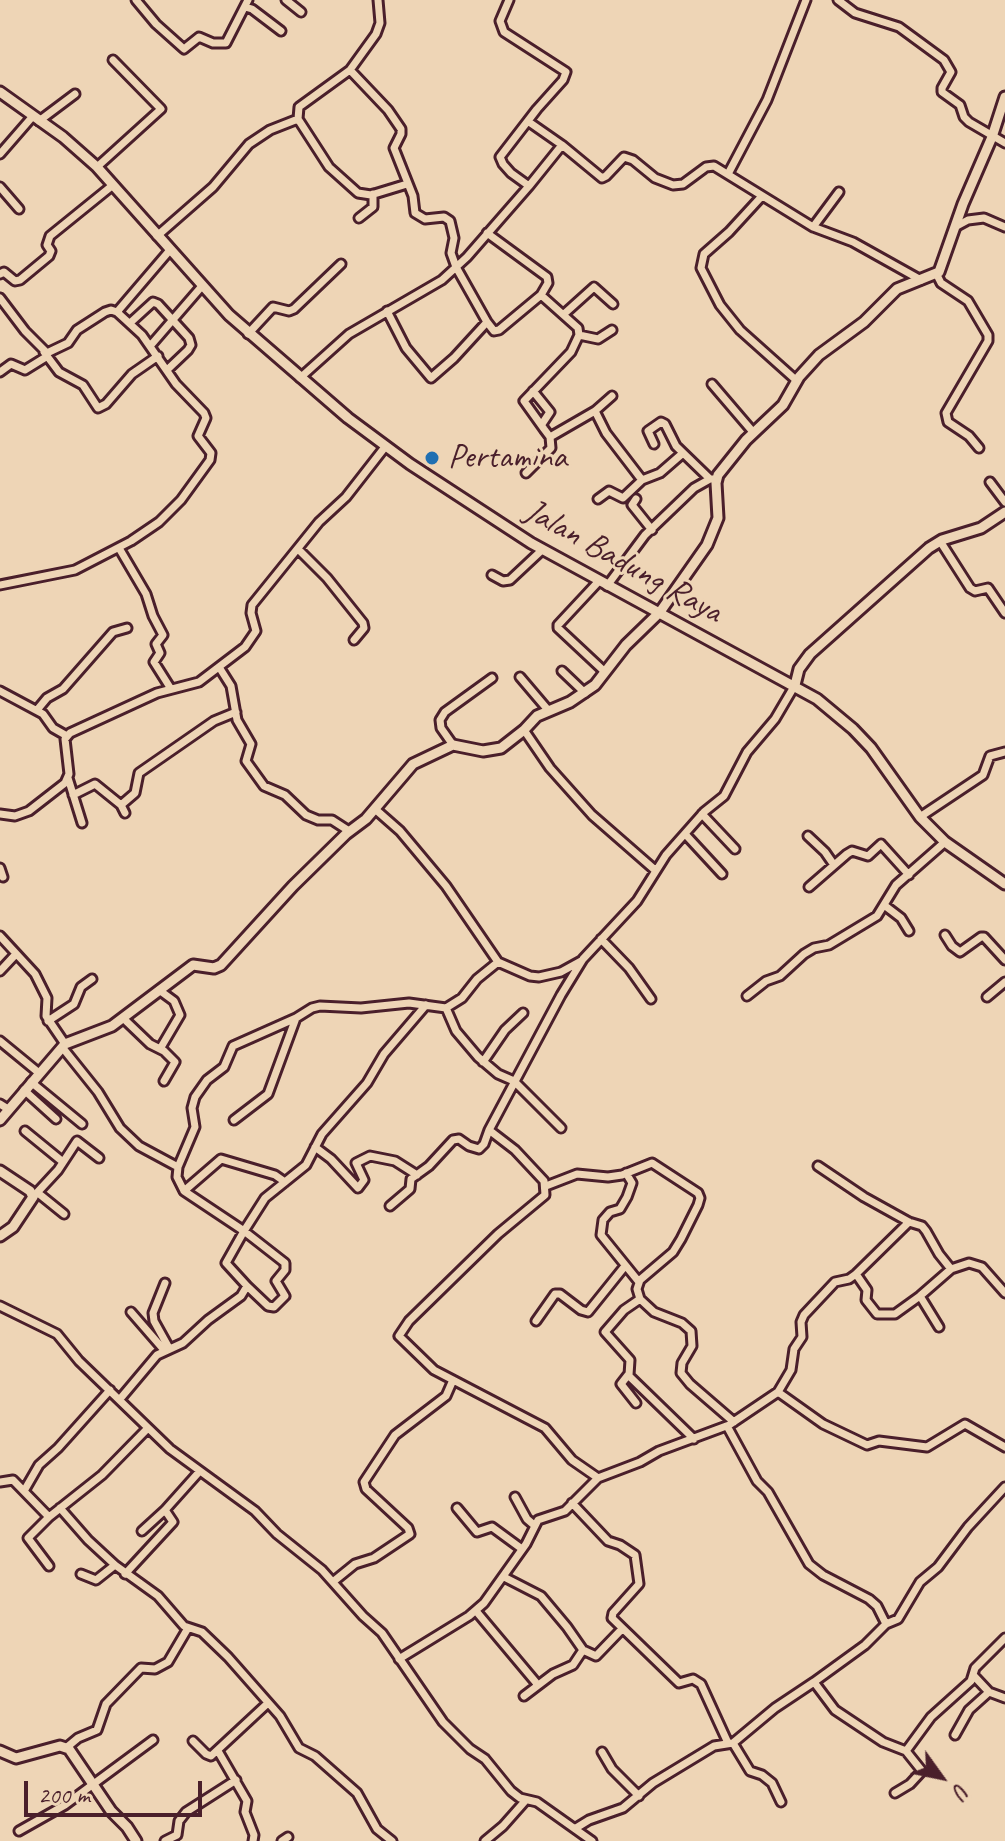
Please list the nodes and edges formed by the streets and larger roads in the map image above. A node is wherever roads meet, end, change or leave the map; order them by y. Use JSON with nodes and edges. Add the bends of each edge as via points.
{"nodes":[{"id":1,"x":136,"y":0,"type":"edge"},
{"id":2,"x":286,"y":0,"type":"edge"},
{"id":3,"x":378,"y":0,"type":"edge"},
{"id":4,"x":509,"y":0,"type":"edge"},
{"id":5,"x":806,"y":0,"type":"edge"},
{"id":6,"x":838,"y":0,"type":"edge"},
{"id":7,"x":246,"y":4,"type":"edge"},
{"id":8,"x":301,"y":12,"type":"dead end"},
{"id":9,"x":281,"y":31,"type":"dead end"},
{"id":10,"x":113,"y":60,"type":"dead end"},
{"id":11,"x":350,"y":70,"type":"junction"},
{"id":12,"x":0,"y":92,"type":"edge"},
{"id":13,"x":75,"y":94,"type":"dead end"},
{"id":14,"x":1005,"y":97,"type":"edge"},
{"id":15,"x":36,"y":118,"type":"junction"},
{"id":16,"x":298,"y":119,"type":"junction"},
{"id":17,"x":529,"y":122,"type":"junction"},
{"id":18,"x":992,"y":137,"type":"junction"},
{"id":19,"x":1005,"y":143,"type":"edge"},
{"id":20,"x":562,"y":145,"type":"junction"},
{"id":21,"x":0,"y":154,"type":"edge"},
{"id":22,"x":97,"y":167,"type":"junction"},
{"id":23,"x":728,"y":174,"type":"junction"},
{"id":24,"x":407,"y":184,"type":"junction"},
{"id":25,"x":113,"y":185,"type":"junction"},
{"id":26,"x":529,"y":186,"type":"junction"},
{"id":27,"x":0,"y":187,"type":"edge"},
{"id":28,"x":839,"y":192,"type":"dead end"},
{"id":29,"x":373,"y":194,"type":"junction"},
{"id":30,"x":762,"y":196,"type":"junction"},
{"id":31,"x":19,"y":209,"type":"dead end"},
{"id":32,"x":359,"y":218,"type":"dead end"},
{"id":33,"x":813,"y":227,"type":"junction"},
{"id":34,"x":955,"y":227,"type":"junction"},
{"id":35,"x":1005,"y":227,"type":"edge"},
{"id":36,"x":487,"y":233,"type":"junction"},
{"id":37,"x":157,"y":236,"type":"junction"},
{"id":38,"x":170,"y":250,"type":"junction"},
{"id":39,"x":341,"y":264,"type":"dead end"},
{"id":40,"x":456,"y":267,"type":"junction"},
{"id":41,"x":0,"y":274,"type":"edge"},
{"id":42,"x":937,"y":275,"type":"junction"},
{"id":43,"x":921,"y":280,"type":"junction"},
{"id":44,"x":202,"y":286,"type":"junction"},
{"id":45,"x":541,"y":295,"type":"junction"},
{"id":46,"x":0,"y":298,"type":"edge"},
{"id":47,"x":613,"y":304,"type":"dead end"},
{"id":48,"x":387,"y":311,"type":"junction"},
{"id":49,"x":117,"y":312,"type":"junction"},
{"id":50,"x":564,"y":314,"type":"junction"},
{"id":51,"x":174,"y":321,"type":"junction"},
{"id":52,"x":487,"y":322,"type":"junction"},
{"id":53,"x":130,"y":323,"type":"junction"},
{"id":54,"x":612,"y":330,"type":"dead end"},
{"id":55,"x":248,"y":334,"type":"junction"},
{"id":56,"x":579,"y":335,"type":"junction"},
{"id":57,"x":151,"y":345,"type":"junction"},
{"id":58,"x":44,"y":353,"type":"junction"},
{"id":59,"x":158,"y":356,"type":"junction"},
{"id":60,"x":167,"y":370,"type":"junction"},
{"id":61,"x":0,"y":372,"type":"edge"},
{"id":62,"x":300,"y":378,"type":"junction"},
{"id":63,"x":797,"y":381,"type":"junction"},
{"id":64,"x":712,"y":384,"type":"dead end"},
{"id":65,"x":533,"y":391,"type":"junction"},
{"id":66,"x":612,"y":396,"type":"dead end"},
{"id":67,"x":595,"y":411,"type":"junction"},
{"id":68,"x":542,"y":424,"type":"junction"},
{"id":69,"x":753,"y":432,"type":"junction"},
{"id":70,"x":550,"y":437,"type":"junction"},
{"id":71,"x":654,"y":444,"type":"dead end"},
{"id":72,"x":385,"y":447,"type":"junction"},
{"id":73,"x":979,"y":448,"type":"dead end"},
{"id":74,"x":683,"y":453,"type":"junction"},
{"id":75,"x":526,"y":473,"type":"dead end"},
{"id":76,"x":713,"y":479,"type":"junction"},
{"id":77,"x":642,"y":480,"type":"junction"},
{"id":78,"x":990,"y":482,"type":"dead end"},
{"id":79,"x":598,"y":499,"type":"dead end"},
{"id":80,"x":636,"y":499,"type":"dead end"},
{"id":81,"x":1005,"y":502,"type":"edge"},
{"id":82,"x":1005,"y":512,"type":"edge"},
{"id":83,"x":652,"y":530,"type":"junction"},
{"id":84,"x":940,"y":541,"type":"junction"},
{"id":85,"x":119,"y":548,"type":"junction"},
{"id":86,"x":298,"y":549,"type":"junction"},
{"id":87,"x":542,"y":550,"type":"junction"},
{"id":88,"x":492,"y":575,"type":"dead end"},
{"id":89,"x":603,"y":584,"type":"junction"},
{"id":90,"x":0,"y":585,"type":"edge"},
{"id":91,"x":660,"y":612,"type":"junction"},
{"id":92,"x":1005,"y":613,"type":"edge"},
{"id":93,"x":127,"y":628,"type":"dead end"},
{"id":94,"x":354,"y":640,"type":"dead end"},
{"id":95,"x":219,"y":667,"type":"junction"},
{"id":96,"x":562,"y":671,"type":"dead end"},
{"id":97,"x":605,"y":672,"type":"junction"},
{"id":98,"x":520,"y":677,"type":"dead end"},
{"id":99,"x":492,"y":678,"type":"dead end"},
{"id":100,"x":795,"y":685,"type":"junction"},
{"id":101,"x":171,"y":689,"type":"junction"},
{"id":102,"x":0,"y":691,"type":"edge"},
{"id":103,"x":585,"y":693,"type":"junction"},
{"id":104,"x":37,"y":710,"type":"junction"},
{"id":105,"x":548,"y":710,"type":"junction"},
{"id":106,"x":236,"y":712,"type":"junction"},
{"id":107,"x":524,"y":730,"type":"junction"},
{"id":108,"x":67,"y":736,"type":"junction"},
{"id":109,"x":453,"y":745,"type":"junction"},
{"id":110,"x":1005,"y":752,"type":"edge"},
{"id":111,"x":68,"y":778,"type":"junction"},
{"id":112,"x":73,"y":795,"type":"junction"},
{"id":113,"x":375,"y":809,"type":"junction"},
{"id":114,"x":0,"y":814,"type":"edge"},
{"id":115,"x":702,"y":814,"type":"junction"},
{"id":116,"x":920,"y":817,"type":"junction"},
{"id":117,"x":82,"y":823,"type":"dead end"},
{"id":118,"x":349,"y":831,"type":"junction"},
{"id":119,"x":686,"y":835,"type":"junction"},
{"id":120,"x":808,"y":836,"type":"dead end"},
{"id":121,"x":945,"y":842,"type":"junction"},
{"id":122,"x":735,"y":849,"type":"dead end"},
{"id":123,"x":834,"y":865,"type":"junction"},
{"id":124,"x":0,"y":868,"type":"edge"},
{"id":125,"x":655,"y":870,"type":"junction"},
{"id":126,"x":722,"y":874,"type":"dead end"},
{"id":127,"x":909,"y":875,"type":"junction"},
{"id":128,"x":3,"y":877,"type":"dead end"},
{"id":129,"x":1005,"y":884,"type":"edge"},
{"id":130,"x":809,"y":887,"type":"dead end"},
{"id":131,"x":884,"y":905,"type":"junction"},
{"id":132,"x":909,"y":931,"type":"dead end"},
{"id":133,"x":945,"y":935,"type":"dead end"},
{"id":134,"x":0,"y":936,"type":"edge"},
{"id":135,"x":601,"y":939,"type":"junction"},
{"id":136,"x":16,"y":954,"type":"junction"},
{"id":137,"x":583,"y":959,"type":"junction"},
{"id":138,"x":1005,"y":960,"type":"edge"},
{"id":139,"x":498,"y":962,"type":"junction"},
{"id":140,"x":0,"y":971,"type":"edge"},
{"id":141,"x":92,"y":979,"type":"dead end"},
{"id":142,"x":1005,"y":982,"type":"edge"},
{"id":143,"x":159,"y":990,"type":"junction"},
{"id":144,"x":747,"y":996,"type":"dead end"},
{"id":145,"x":987,"y":997,"type":"dead end"},
{"id":146,"x":651,"y":999,"type":"dead end"},
{"id":147,"x":426,"y":1005,"type":"junction"},
{"id":148,"x":446,"y":1008,"type":"junction"},
{"id":149,"x":523,"y":1013,"type":"dead end"},
{"id":150,"x":296,"y":1018,"type":"junction"},
{"id":151,"x":124,"y":1019,"type":"junction"},
{"id":152,"x":48,"y":1021,"type":"junction"},
{"id":153,"x":0,"y":1041,"type":"edge"},
{"id":154,"x":64,"y":1045,"type":"junction"},
{"id":155,"x":160,"y":1049,"type":"junction"},
{"id":156,"x":483,"y":1062,"type":"junction"},
{"id":157,"x":39,"y":1073,"type":"junction"},
{"id":158,"x":164,"y":1081,"type":"dead end"},
{"id":159,"x":514,"y":1081,"type":"junction"},
{"id":160,"x":27,"y":1086,"type":"junction"},
{"id":161,"x":4,"y":1106,"type":"edge"},
{"id":162,"x":56,"y":1119,"type":"dead end"},
{"id":163,"x":0,"y":1120,"type":"edge"},
{"id":164,"x":234,"y":1120,"type":"dead end"},
{"id":165,"x":82,"y":1124,"type":"dead end"},
{"id":166,"x":561,"y":1128,"type":"dead end"},
{"id":167,"x":489,"y":1130,"type":"junction"},
{"id":168,"x":25,"y":1131,"type":"dead end"},
{"id":169,"x":315,"y":1147,"type":"junction"},
{"id":170,"x":99,"y":1158,"type":"dead end"},
{"id":171,"x":63,"y":1162,"type":"junction"},
{"id":172,"x":818,"y":1166,"type":"dead end"},
{"id":173,"x":178,"y":1167,"type":"junction"},
{"id":174,"x":0,"y":1171,"type":"edge"},
{"id":175,"x":626,"y":1173,"type":"junction"},
{"id":176,"x":417,"y":1175,"type":"junction"},
{"id":177,"x":285,"y":1182,"type":"junction"},
{"id":178,"x":546,"y":1186,"type":"junction"},
{"id":179,"x":184,"y":1191,"type":"junction"},
{"id":180,"x":35,"y":1195,"type":"junction"},
{"id":181,"x":390,"y":1206,"type":"dead end"},
{"id":182,"x":64,"y":1214,"type":"dead end"},
{"id":183,"x":909,"y":1222,"type":"junction"},
{"id":184,"x":244,"y":1231,"type":"junction"},
{"id":185,"x":0,"y":1236,"type":"edge"},
{"id":186,"x":625,"y":1266,"type":"junction"},
{"id":187,"x":951,"y":1269,"type":"junction"},
{"id":188,"x":856,"y":1274,"type":"junction"},
{"id":189,"x":639,"y":1282,"type":"junction"},
{"id":190,"x":165,"y":1283,"type":"dead end"},
{"id":191,"x":247,"y":1286,"type":"junction"},
{"id":192,"x":1005,"y":1293,"type":"edge"},
{"id":193,"x":920,"y":1296,"type":"junction"},
{"id":194,"x":640,"y":1299,"type":"junction"},
{"id":195,"x":0,"y":1306,"type":"edge"},
{"id":196,"x":131,"y":1312,"type":"dead end"},
{"id":197,"x":536,"y":1321,"type":"dead end"},
{"id":198,"x":939,"y":1327,"type":"dead end"},
{"id":199,"x":166,"y":1349,"type":"junction"},
{"id":200,"x":629,"y":1375,"type":"junction"},
{"id":201,"x":453,"y":1380,"type":"junction"},
{"id":202,"x":110,"y":1390,"type":"junction"},
{"id":203,"x":778,"y":1392,"type":"junction"},
{"id":204,"x":120,"y":1399,"type":"junction"},
{"id":205,"x":636,"y":1403,"type":"dead end"},
{"id":206,"x":730,"y":1424,"type":"junction"},
{"id":207,"x":148,"y":1428,"type":"junction"},
{"id":208,"x":694,"y":1439,"type":"junction"},
{"id":209,"x":1005,"y":1447,"type":"edge"},
{"id":210,"x":199,"y":1472,"type":"junction"},
{"id":211,"x":598,"y":1478,"type":"junction"},
{"id":212,"x":0,"y":1482,"type":"edge"},
{"id":213,"x":1005,"y":1487,"type":"edge"},
{"id":214,"x":24,"y":1491,"type":"junction"},
{"id":215,"x":515,"y":1497,"type":"dead end"},
{"id":216,"x":572,"y":1503,"type":"junction"},
{"id":217,"x":60,"y":1508,"type":"junction"},
{"id":218,"x":457,"y":1508,"type":"dead end"},
{"id":219,"x":165,"y":1510,"type":"junction"},
{"id":220,"x":49,"y":1517,"type":"junction"},
{"id":221,"x":534,"y":1525,"type":"junction"},
{"id":222,"x":142,"y":1531,"type":"dead end"},
{"id":223,"x":522,"y":1549,"type":"junction"},
{"id":224,"x":115,"y":1565,"type":"junction"},
{"id":225,"x":49,"y":1566,"type":"dead end"},
{"id":226,"x":81,"y":1574,"type":"dead end"},
{"id":227,"x":125,"y":1574,"type":"junction"},
{"id":228,"x":504,"y":1577,"type":"junction"},
{"id":229,"x":334,"y":1581,"type":"junction"},
{"id":230,"x":476,"y":1611,"type":"junction"},
{"id":231,"x":886,"y":1624,"type":"junction"},
{"id":232,"x":188,"y":1628,"type":"junction"},
{"id":233,"x":622,"y":1629,"type":"junction"},
{"id":234,"x":1005,"y":1638,"type":"edge"},
{"id":235,"x":583,"y":1650,"type":"junction"},
{"id":236,"x":399,"y":1659,"type":"junction"},
{"id":237,"x":974,"y":1676,"type":"junction"},
{"id":238,"x":814,"y":1682,"type":"junction"},
{"id":239,"x":538,"y":1685,"type":"junction"},
{"id":240,"x":989,"y":1692,"type":"junction"},
{"id":241,"x":524,"y":1696,"type":"dead end"},
{"id":242,"x":1005,"y":1698,"type":"edge"},
{"id":243,"x":268,"y":1703,"type":"junction"},
{"id":244,"x":955,"y":1735,"type":"dead end"},
{"id":245,"x":153,"y":1740,"type":"dead end"},
{"id":246,"x":193,"y":1741,"type":"dead end"},
{"id":247,"x":731,"y":1743,"type":"junction"},
{"id":248,"x":66,"y":1748,"type":"junction"},
{"id":249,"x":0,"y":1751,"type":"edge"},
{"id":250,"x":218,"y":1751,"type":"junction"},
{"id":251,"x":906,"y":1751,"type":"junction"},
{"id":252,"x":602,"y":1752,"type":"dead end"},
{"id":253,"x":236,"y":1780,"type":"junction"},
{"id":254,"x":94,"y":1785,"type":"junction"},
{"id":255,"x":895,"y":1793,"type":"dead end"},
{"id":256,"x":639,"y":1796,"type":"junction"},
{"id":257,"x":526,"y":1800,"type":"junction"},
{"id":258,"x":781,"y":1802,"type":"dead end"},
{"id":259,"x":576,"y":1828,"type":"junction"},
{"id":260,"x":19,"y":1831,"type":"dead end"},
{"id":261,"x":136,"y":1841,"type":"edge"},
{"id":262,"x":165,"y":1841,"type":"edge"},
{"id":263,"x":254,"y":1841,"type":"edge"},
{"id":264,"x":392,"y":1841,"type":"edge"},
{"id":265,"x":485,"y":1841,"type":"edge"},
{"id":266,"x":592,"y":1841,"type":"edge"}],
"edges":[{"from":1,"to":7,"type":"street","via":[[184,49],[202,36],[226,43]]},
{"from":2,"to":8,"type":"street"},
{"from":3,"to":11,"type":"street","via":[[376,34]]},
{"from":4,"to":17,"type":"street","via":[[500,21],[504,32],[566,72]]},
{"from":5,"to":23,"type":"street","via":[[785,60]]},
{"from":6,"to":18,"type":"street","via":[[855,13],[899,27],[948,63],[951,72],[942,92],[960,105],[966,119]]},
{"from":7,"to":9,"type":"street"},
{"from":10,"to":22,"type":"street","via":[[161,109]]},
{"from":11,"to":16,"type":"street","via":[[299,107]]},
{"from":11,"to":24,"type":"street","via":[[401,129],[394,148]]},
{"from":12,"to":15,"type":"street","name":"Jalan Badung Raya"},
{"from":13,"to":15,"type":"street"},
{"from":14,"to":18,"type":"street"},
{"from":15,"to":21,"type":"street"},
{"from":15,"to":22,"type":"street","name":"Jalan Badung Raya"},
{"from":16,"to":29,"type":"street","via":[[329,167],[358,193]]},
{"from":16,"to":37,"type":"street","via":[[249,144],[213,187]]},
{"from":17,"to":20,"type":"street"},
{"from":17,"to":26,"type":"street","via":[[500,159]]},
{"from":18,"to":19,"type":"street"},
{"from":18,"to":34,"type":"street"},
{"from":20,"to":23,"type":"street","via":[[602,178],[624,157],[673,185],[710,166]]},
{"from":20,"to":26,"type":"street"},
{"from":22,"to":25,"type":"street","name":"Jalan Badung Raya"},
{"from":23,"to":30,"type":"street"},
{"from":24,"to":29,"type":"street"},
{"from":24,"to":40,"type":"street","via":[[418,216],[450,221]]},
{"from":25,"to":37,"type":"street","name":"Jalan Badung Raya"},
{"from":25,"to":41,"type":"street","via":[[50,236],[49,256],[20,280]]},
{"from":26,"to":36,"type":"street"},
{"from":27,"to":31,"type":"street"},
{"from":28,"to":33,"type":"street"},
{"from":29,"to":32,"type":"street","via":[[373,207]]},
{"from":30,"to":33,"type":"street"},
{"from":30,"to":63,"type":"street","via":[[704,254],[701,268],[740,330]]},
{"from":33,"to":43,"type":"street","via":[[853,242]]},
{"from":34,"to":35,"type":"street","via":[[984,218]]},
{"from":34,"to":42,"type":"street"},
{"from":36,"to":40,"type":"street"},
{"from":36,"to":45,"type":"street","via":[[547,277]]},
{"from":37,"to":38,"type":"street","name":"Jalan Badung Raya"},
{"from":38,"to":44,"type":"street","name":"Jalan Badung Raya"},
{"from":38,"to":49,"type":"street"},
{"from":39,"to":55,"type":"street","via":[[294,309],[273,307]]},
{"from":40,"to":48,"type":"street"},
{"from":40,"to":52,"type":"street"},
{"from":42,"to":43,"type":"street"},
{"from":42,"to":73,"type":"street","via":[[968,301],[988,335],[946,413],[948,422]]},
{"from":43,"to":63,"type":"street","via":[[890,294],[864,322],[813,360]]},
{"from":44,"to":51,"type":"street"},
{"from":44,"to":55,"type":"street","name":"Jalan Badung Raya"},
{"from":45,"to":50,"type":"street"},
{"from":45,"to":52,"type":"street","via":[[499,330]]},
{"from":46,"to":58,"type":"street"},
{"from":47,"to":50,"type":"street","via":[[594,287]]},
{"from":48,"to":52,"type":"street","via":[[430,378]]},
{"from":48,"to":62,"type":"street","via":[[349,334]]},
{"from":49,"to":53,"type":"street"},
{"from":49,"to":58,"type":"street","via":[[105,312],[77,330],[68,343]]},
{"from":50,"to":56,"type":"street"},
{"from":51,"to":53,"type":"street","via":[[153,302]]},
{"from":51,"to":57,"type":"street"},
{"from":51,"to":60,"type":"street","via":[[191,345]]},
{"from":53,"to":57,"type":"street"},
{"from":54,"to":56,"type":"street","via":[[598,339]]},
{"from":55,"to":62,"type":"street","name":"Jalan Badung Raya"},
{"from":56,"to":65,"type":"street","via":[[564,361]]},
{"from":57,"to":59,"type":"street"},
{"from":58,"to":59,"type":"street","via":[[59,372],[83,385],[98,408]]},
{"from":58,"to":61,"type":"street","via":[[25,370],[11,364]]},
{"from":59,"to":60,"type":"street"},
{"from":60,"to":85,"type":"street","via":[[206,416],[198,436],[210,449],[210,460],[172,510]]},
{"from":62,"to":72,"type":"street","name":"Jalan Badung Raya"},
{"from":63,"to":69,"type":"street","via":[[783,405]]},
{"from":64,"to":69,"type":"street"},
{"from":65,"to":68,"type":"street","via":[[525,402]]},
{"from":65,"to":68,"type":"street","via":[[550,412]]},
{"from":66,"to":67,"type":"street"},
{"from":67,"to":70,"type":"street"},
{"from":67,"to":77,"type":"street"},
{"from":68,"to":70,"type":"street"},
{"from":69,"to":76,"type":"street"},
{"from":70,"to":75,"type":"street","via":[[551,448]]},
{"from":71,"to":74,"type":"street","via":[[648,431],[661,422]]},
{"from":72,"to":86,"type":"street"},
{"from":72,"to":87,"type":"street","name":"Jalan Badung Raya"},
{"from":74,"to":76,"type":"street"},
{"from":74,"to":77,"type":"street","via":[[660,473]]},
{"from":76,"to":83,"type":"street","via":[[694,488]]},
{"from":76,"to":91,"type":"street","via":[[715,531]]},
{"from":77,"to":79,"type":"street","via":[[623,498],[609,491]]},
{"from":78,"to":81,"type":"street"},
{"from":80,"to":83,"type":"street","via":[[632,505]]},
{"from":82,"to":84,"type":"street","via":[[981,528]]},
{"from":83,"to":89,"type":"street"},
{"from":84,"to":92,"type":"street","via":[[970,588],[988,588]]},
{"from":84,"to":100,"type":"street","via":[[810,654]]},
{"from":85,"to":90,"type":"street","via":[[75,570]]},
{"from":85,"to":101,"type":"street","via":[[163,635],[154,662]]},
{"from":86,"to":94,"type":"street","via":[[363,623]]},
{"from":86,"to":95,"type":"street","via":[[252,605],[253,638]]},
{"from":87,"to":88,"type":"street","via":[[510,580]]},
{"from":87,"to":89,"type":"street","name":"Jalan Badung Raya"},
{"from":89,"to":91,"type":"street","name":"Jalan Badung Raya"},
{"from":89,"to":97,"type":"street","via":[[558,628]]},
{"from":91,"to":97,"type":"street"},
{"from":91,"to":100,"type":"street","name":"Jalan Badung Raya"},
{"from":93,"to":104,"type":"street","via":[[113,632]]},
{"from":95,"to":101,"type":"street","via":[[199,682]]},
{"from":95,"to":106,"type":"street","via":[[231,686]]},
{"from":96,"to":103,"type":"street"},
{"from":97,"to":103,"type":"street"},
{"from":98,"to":105,"type":"street"},
{"from":99,"to":109,"type":"street","via":[[440,720]]},
{"from":100,"to":115,"type":"street","via":[[747,752],[724,796]]},
{"from":100,"to":116,"type":"street","name":"Jalan Badung Raya","via":[[871,748]]},
{"from":101,"to":108,"type":"street"},
{"from":102,"to":104,"type":"street"},
{"from":103,"to":105,"type":"street"},
{"from":104,"to":108,"type":"street"},
{"from":105,"to":107,"type":"street"},
{"from":106,"to":112,"type":"street","via":[[214,721],[139,773],[135,793],[123,809],[95,784]]},
{"from":106,"to":118,"type":"street","via":[[252,747],[246,761],[264,786],[285,795],[306,815],[332,820]]},
{"from":107,"to":109,"type":"street","via":[[497,749]]},
{"from":107,"to":125,"type":"street","via":[[592,815]]},
{"from":108,"to":111,"type":"street"},
{"from":109,"to":113,"type":"street","via":[[413,764]]},
{"from":110,"to":116,"type":"street","via":[[990,756],[983,775]]},
{"from":111,"to":112,"type":"street"},
{"from":111,"to":114,"type":"street","via":[[29,811]]},
{"from":112,"to":117,"type":"street"},
{"from":113,"to":118,"type":"street"},
{"from":113,"to":139,"type":"street","via":[[446,886]]},
{"from":115,"to":119,"type":"street"},
{"from":115,"to":122,"type":"street"},
{"from":116,"to":121,"type":"street","name":"Jalan Badung Raya"},
{"from":118,"to":143,"type":"street","via":[[221,965],[193,965]]},
{"from":119,"to":125,"type":"street"},
{"from":119,"to":126,"type":"street"},
{"from":120,"to":123,"type":"street"},
{"from":121,"to":127,"type":"street"},
{"from":121,"to":129,"type":"street","name":"Jalan Badung Raya"},
{"from":123,"to":127,"type":"street","via":[[852,851],[868,856],[881,844]]},
{"from":123,"to":130,"type":"street"},
{"from":124,"to":128,"type":"street"},
{"from":125,"to":135,"type":"street","via":[[637,901]]},
{"from":127,"to":131,"type":"street"},
{"from":131,"to":132,"type":"street"},
{"from":131,"to":144,"type":"street","via":[[868,922],[804,954]]},
{"from":133,"to":138,"type":"street","via":[[960,952],[984,937]]},
{"from":134,"to":136,"type":"street"},
{"from":135,"to":137,"type":"street"},
{"from":135,"to":146,"type":"street"},
{"from":136,"to":140,"type":"street"},
{"from":136,"to":152,"type":"street","via":[[47,998]]},
{"from":137,"to":139,"type":"street","via":[[539,977]]},
{"from":137,"to":159,"type":"street"},
{"from":139,"to":148,"type":"street"},
{"from":141,"to":152,"type":"street","via":[[81,987],[74,1004]]},
{"from":142,"to":145,"type":"street"},
{"from":143,"to":151,"type":"street"},
{"from":143,"to":155,"type":"street","via":[[174,1001],[180,1015]]},
{"from":147,"to":148,"type":"street"},
{"from":147,"to":150,"type":"street","via":[[320,1006]]},
{"from":147,"to":169,"type":"street"},
{"from":148,"to":156,"type":"street","via":[[456,1031]]},
{"from":149,"to":156,"type":"street"},
{"from":150,"to":164,"type":"street","via":[[271,1090]]},
{"from":150,"to":173,"type":"street","via":[[233,1046],[224,1067],[195,1097],[195,1127]]},
{"from":151,"to":154,"type":"street"},
{"from":151,"to":155,"type":"street"},
{"from":152,"to":154,"type":"street"},
{"from":153,"to":157,"type":"street"},
{"from":154,"to":157,"type":"street"},
{"from":154,"to":173,"type":"street","via":[[120,1128],[139,1146]]},
{"from":155,"to":158,"type":"street","via":[[175,1062]]},
{"from":156,"to":159,"type":"street"},
{"from":157,"to":160,"type":"street"},
{"from":159,"to":166,"type":"street"},
{"from":159,"to":167,"type":"street"},
{"from":160,"to":161,"type":"street"},
{"from":160,"to":162,"type":"street"},
{"from":160,"to":165,"type":"street"},
{"from":161,"to":163,"type":"street"},
{"from":167,"to":176,"type":"street","via":[[479,1149],[453,1140]]},
{"from":167,"to":178,"type":"street"},
{"from":168,"to":171,"type":"street"},
{"from":169,"to":176,"type":"street","via":[[358,1188],[364,1180],[356,1163],[370,1156],[395,1161]]},
{"from":169,"to":177,"type":"street","via":[[306,1165]]},
{"from":170,"to":171,"type":"street","via":[[78,1140]]},
{"from":171,"to":180,"type":"street"},
{"from":172,"to":183,"type":"street"},
{"from":173,"to":179,"type":"street"},
{"from":174,"to":180,"type":"street"},
{"from":175,"to":178,"type":"street","via":[[577,1174]]},
{"from":175,"to":186,"type":"street","via":[[632,1183],[625,1202],[607,1214],[601,1228]]},
{"from":175,"to":189,"type":"street","via":[[652,1163],[700,1198],[673,1252]]},
{"from":176,"to":181,"type":"street","via":[[407,1193]]},
{"from":177,"to":179,"type":"street","via":[[221,1159]]},
{"from":177,"to":184,"type":"street","via":[[265,1198]]},
{"from":178,"to":201,"type":"street","via":[[543,1197],[401,1331],[401,1340]]},
{"from":179,"to":184,"type":"street"},
{"from":180,"to":182,"type":"street"},
{"from":180,"to":185,"type":"street","via":[[13,1227]]},
{"from":183,"to":187,"type":"street","via":[[924,1227]]},
{"from":183,"to":188,"type":"street"},
{"from":184,"to":191,"type":"street","via":[[226,1263]]},
{"from":184,"to":191,"type":"street","via":[[286,1267],[276,1281],[285,1296],[274,1307]]},
{"from":186,"to":189,"type":"street"},
{"from":186,"to":197,"type":"street","via":[[588,1312],[555,1294]]},
{"from":187,"to":192,"type":"street","via":[[969,1263],[982,1267]]},
{"from":187,"to":193,"type":"street"},
{"from":188,"to":193,"type":"street","via":[[877,1314],[895,1314]]},
{"from":188,"to":203,"type":"street","via":[[835,1282],[802,1318],[802,1337]]},
{"from":189,"to":194,"type":"street"},
{"from":190,"to":199,"type":"street","via":[[153,1313]]},
{"from":191,"to":199,"type":"street","via":[[190,1338]]},
{"from":193,"to":198,"type":"street"},
{"from":194,"to":200,"type":"street","via":[[605,1332],[630,1360]]},
{"from":194,"to":206,"type":"street","via":[[691,1331],[692,1346],[681,1373]]},
{"from":195,"to":202,"type":"street","via":[[57,1334]]},
{"from":196,"to":199,"type":"street"},
{"from":199,"to":204,"type":"street"},
{"from":200,"to":205,"type":"street","via":[[621,1384]]},
{"from":200,"to":208,"type":"street"},
{"from":201,"to":211,"type":"street","via":[[545,1428],[572,1460]]},
{"from":201,"to":229,"type":"street","via":[[446,1396],[395,1435],[364,1482],[410,1534]]},
{"from":202,"to":204,"type":"street"},
{"from":202,"to":214,"type":"street","via":[[39,1465]]},
{"from":203,"to":206,"type":"street"},
{"from":203,"to":209,"type":"street","via":[[823,1424],[867,1445],[879,1441],[927,1447],[965,1424]]},
{"from":204,"to":207,"type":"street"},
{"from":206,"to":208,"type":"street"},
{"from":206,"to":231,"type":"street","via":[[757,1481],[774,1500],[809,1564],[869,1599]]},
{"from":207,"to":210,"type":"street"},
{"from":207,"to":217,"type":"street"},
{"from":208,"to":211,"type":"street"},
{"from":210,"to":219,"type":"street"},
{"from":210,"to":229,"type":"street","via":[[255,1511]]},
{"from":211,"to":216,"type":"street"},
{"from":212,"to":214,"type":"street","via":[[13,1480]]},
{"from":213,"to":231,"type":"street","via":[[920,1582],[898,1619]]},
{"from":214,"to":220,"type":"street"},
{"from":215,"to":221,"type":"street"},
{"from":216,"to":221,"type":"street"},
{"from":216,"to":233,"type":"street","via":[[605,1539],[635,1555],[639,1584],[612,1614]]},
{"from":217,"to":220,"type":"street"},
{"from":217,"to":224,"type":"street"},
{"from":218,"to":223,"type":"street","via":[[477,1532],[492,1527]]},
{"from":219,"to":222,"type":"street"},
{"from":219,"to":227,"type":"street","via":[[173,1522]]},
{"from":220,"to":225,"type":"street","via":[[28,1540]]},
{"from":221,"to":223,"type":"street"},
{"from":223,"to":228,"type":"street"},
{"from":224,"to":226,"type":"street","via":[[96,1580]]},
{"from":224,"to":227,"type":"street"},
{"from":227,"to":232,"type":"street","via":[[158,1596]]},
{"from":228,"to":230,"type":"street"},
{"from":228,"to":235,"type":"street","via":[[541,1596]]},
{"from":229,"to":236,"type":"street"},
{"from":230,"to":236,"type":"street"},
{"from":230,"to":239,"type":"street"},
{"from":231,"to":238,"type":"street"},
{"from":232,"to":243,"type":"street","via":[[202,1632]]},
{"from":232,"to":248,"type":"street","via":[[168,1662],[155,1669],[141,1668],[106,1704],[97,1730]]},
{"from":233,"to":235,"type":"street","via":[[596,1656]]},
{"from":233,"to":247,"type":"street","via":[[679,1683],[699,1681]]},
{"from":234,"to":237,"type":"street","via":[[975,1668]]},
{"from":235,"to":239,"type":"street","via":[[573,1665]]},
{"from":236,"to":257,"type":"street","via":[[443,1722]]},
{"from":237,"to":240,"type":"street"},
{"from":237,"to":251,"type":"street","via":[[931,1717]]},
{"from":238,"to":247,"type":"street"},
{"from":238,"to":251,"type":"street","via":[[835,1710]]},
{"from":239,"to":241,"type":"street"},
{"from":240,"to":242,"type":"street"},
{"from":240,"to":244,"type":"street","via":[[969,1710]]},
{"from":243,"to":250,"type":"street"},
{"from":243,"to":264,"type":"street","via":[[299,1748],[357,1793],[377,1829]]},
{"from":245,"to":254,"type":"street"},
{"from":246,"to":250,"type":"street","via":[[208,1756]]},
{"from":247,"to":256,"type":"street","via":[[714,1746]]},
{"from":247,"to":258,"type":"street","via":[[750,1771],[772,1783]]},
{"from":248,"to":249,"type":"street","via":[[16,1758]]},
{"from":248,"to":254,"type":"street"},
{"from":250,"to":253,"type":"street"},
{"from":251,"to":255,"type":"street","via":[[922,1771]]},
{"from":252,"to":256,"type":"street"},
{"from":253,"to":262,"type":"street","via":[[186,1812],[177,1835]]},
{"from":253,"to":263,"type":"street","via":[[247,1801]]},
{"from":254,"to":260,"type":"street"},
{"from":254,"to":261,"type":"street"},
{"from":256,"to":259,"type":"street"},
{"from":257,"to":259,"type":"street"},
{"from":257,"to":265,"type":"street"},
{"from":259,"to":266,"type":"street"}]}
